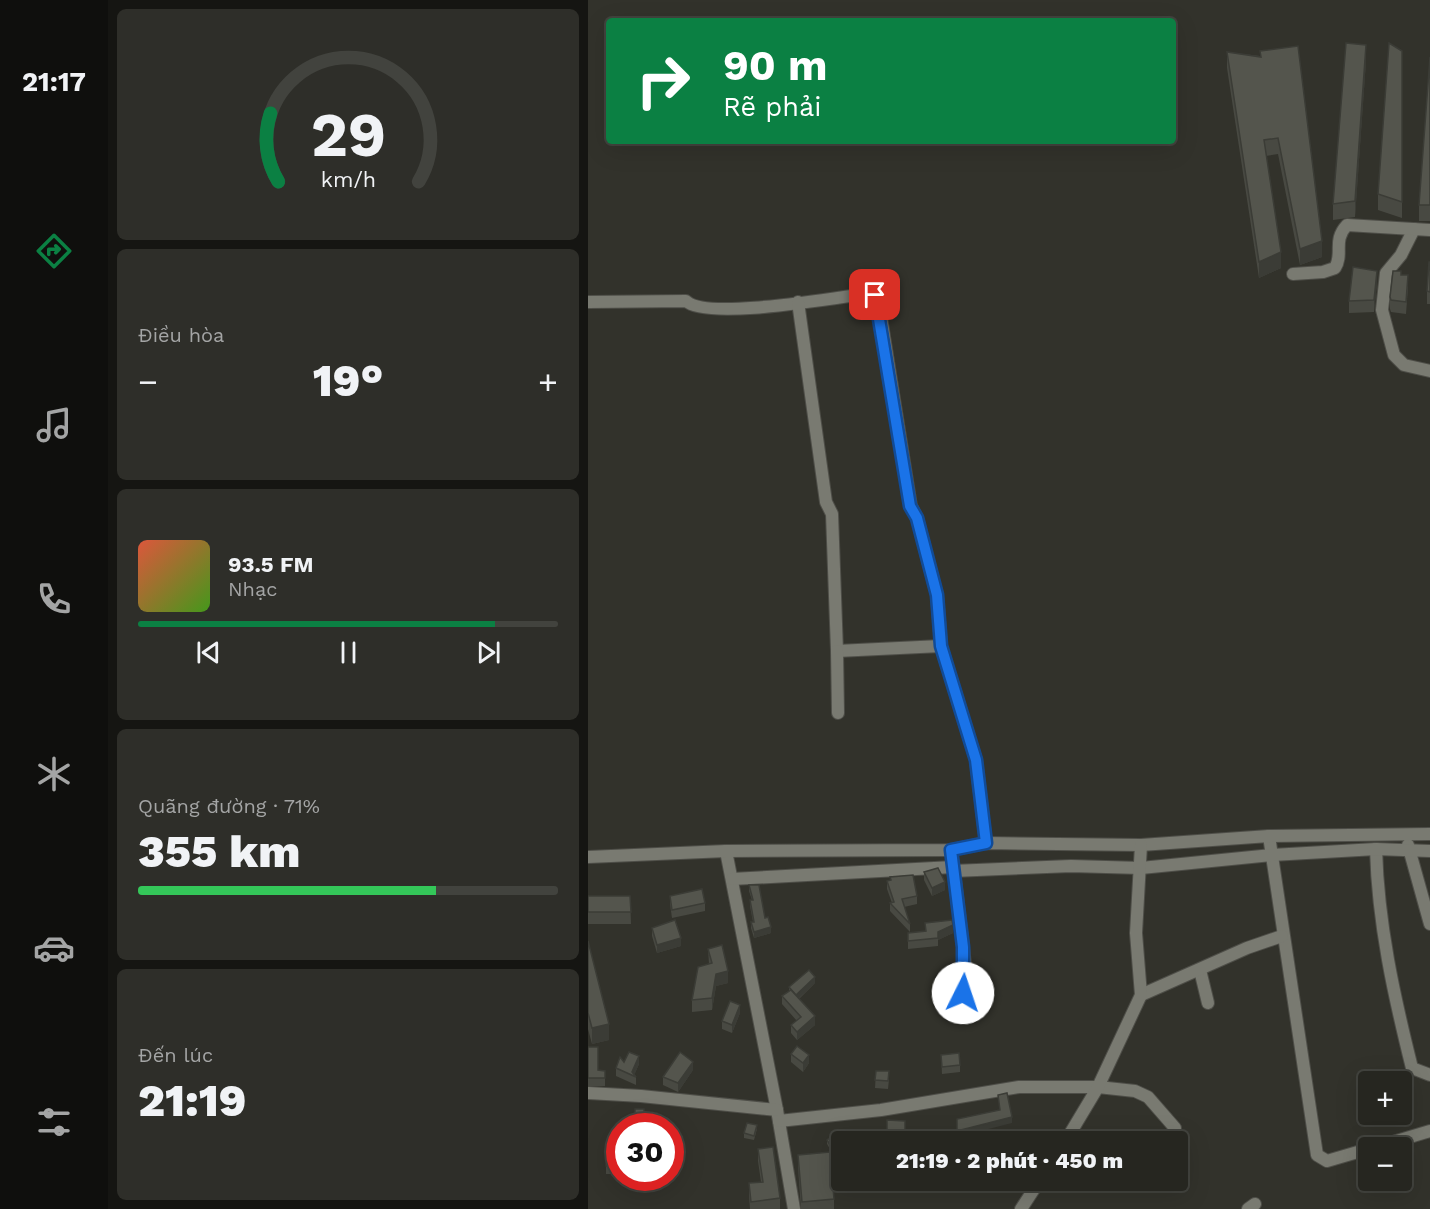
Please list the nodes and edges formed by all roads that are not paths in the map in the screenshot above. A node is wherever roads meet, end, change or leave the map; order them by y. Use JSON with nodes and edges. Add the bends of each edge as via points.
{"nodes":[{"id":1,"x":1414,"y":229,"type":"junction"},
{"id":2,"x":1430,"y":230,"type":"edge"},
{"id":3,"x":1293,"y":274,"type":"dead end"},
{"id":4,"x":588,"y":302,"type":"edge"},
{"id":5,"x":798,"y":302,"type":"junction"},
{"id":6,"x":1430,"y":371,"type":"edge"},
{"id":7,"x":941,"y":646,"type":"junction"},
{"id":8,"x":837,"y":651,"type":"junction"},
{"id":9,"x":838,"y":713,"type":"dead end"},
{"id":10,"x":1430,"y":834,"type":"edge"},
{"id":11,"x":1407,"y":835,"type":"junction"},
{"id":12,"x":1269,"y":836,"type":"junction"},
{"id":13,"x":986,"y":843,"type":"junction"},
{"id":14,"x":1141,"y":845,"type":"junction"},
{"id":15,"x":1376,"y":849,"type":"junction"},
{"id":16,"x":951,"y":850,"type":"junction"},
{"id":17,"x":726,"y":851,"type":"junction"},
{"id":18,"x":1409,"y":851,"type":"junction"},
{"id":19,"x":1430,"y":851,"type":"edge"},
{"id":20,"x":1272,"y":855,"type":"junction"},
{"id":21,"x":588,"y":857,"type":"edge"},
{"id":22,"x":1141,"y":868,"type":"junction"},
{"id":23,"x":953,"y":869,"type":"junction"},
{"id":24,"x":732,"y":879,"type":"junction"},
{"id":25,"x":1430,"y":924,"type":"edge"},
{"id":26,"x":1282,"y":936,"type":"junction"},
{"id":27,"x":1200,"y":970,"type":"junction"},
{"id":28,"x":1141,"y":995,"type":"junction"},
{"id":29,"x":1208,"y":1003,"type":"dead end"},
{"id":30,"x":961,"y":1007,"type":"dead end"},
{"id":31,"x":1430,"y":1075,"type":"edge"},
{"id":32,"x":1098,"y":1087,"type":"junction"},
{"id":33,"x":588,"y":1093,"type":"edge"},
{"id":34,"x":778,"y":1116,"type":"junction"},
{"id":35,"x":1175,"y":1128,"type":"dead end"},
{"id":36,"x":1072,"y":1131,"type":"edge"},
{"id":37,"x":1430,"y":1131,"type":"edge"},
{"id":38,"x":1410,"y":1137,"type":"edge"},
{"id":39,"x":1358,"y":1152,"type":"edge"},
{"id":40,"x":1033,"y":1191,"type":"edge"},
{"id":41,"x":794,"y":1209,"type":"edge"},
{"id":42,"x":1021,"y":1209,"type":"edge"}],
"edges":[{"from":1,"to":2,"type":"street"},
{"from":1,"to":3,"type":"street","via":[[1347,225],[1337,243],[1339,261],[1335,268]]},
{"from":1,"to":6,"type":"street","via":[[1386,273],[1382,310],[1394,355],[1404,365]]},
{"from":4,"to":5,"type":"street","via":[[686,301],[692,307],[715,309]]},
{"from":5,"to":7,"type":"street","via":[[871,293],[878,299],[910,506],[917,518],[937,595]]},
{"from":5,"to":8,"type":"street","via":[[826,502],[832,514]]},
{"from":7,"to":8,"type":"street"},
{"from":7,"to":13,"type":"street","via":[[976,760]]},
{"from":8,"to":9,"type":"street"},
{"from":10,"to":11,"type":"street"},
{"from":11,"to":12,"type":"street"},
{"from":11,"to":18,"type":"street"},
{"from":12,"to":14,"type":"street"},
{"from":12,"to":20,"type":"street"},
{"from":13,"to":14,"type":"street"},
{"from":13,"to":16,"type":"street"},
{"from":14,"to":22,"type":"street"},
{"from":15,"to":18,"type":"street"},
{"from":15,"to":20,"type":"street"},
{"from":15,"to":31,"type":"street","via":[[1378,906],[1391,963],[1390,981],[1412,1068]]},
{"from":16,"to":17,"type":"street"},
{"from":16,"to":23,"type":"street"},
{"from":17,"to":21,"type":"street"},
{"from":17,"to":24,"type":"street"},
{"from":18,"to":19,"type":"street"},
{"from":18,"to":25,"type":"street"},
{"from":20,"to":22,"type":"street"},
{"from":20,"to":26,"type":"street"},
{"from":22,"to":23,"type":"street"},
{"from":22,"to":28,"type":"street","via":[[1136,933]]},
{"from":23,"to":24,"type":"street","via":[[853,870]]},
{"from":23,"to":30,"type":"street","via":[[965,964]]},
{"from":24,"to":34,"type":"street"},
{"from":26,"to":27,"type":"street"},
{"from":26,"to":39,"type":"street","via":[[1317,1155],[1327,1161]]},
{"from":27,"to":28,"type":"street"},
{"from":27,"to":29,"type":"street"},
{"from":28,"to":32,"type":"street"},
{"from":32,"to":34,"type":"street","via":[[1019,1087],[881,1110]]},
{"from":32,"to":35,"type":"street","via":[[1135,1091],[1148,1097]]},
{"from":32,"to":36,"type":"street"},
{"from":33,"to":34,"type":"street","via":[[641,1096]]},
{"from":34,"to":41,"type":"street"},
{"from":37,"to":38,"type":"street"},
{"from":40,"to":42,"type":"street"}]}
